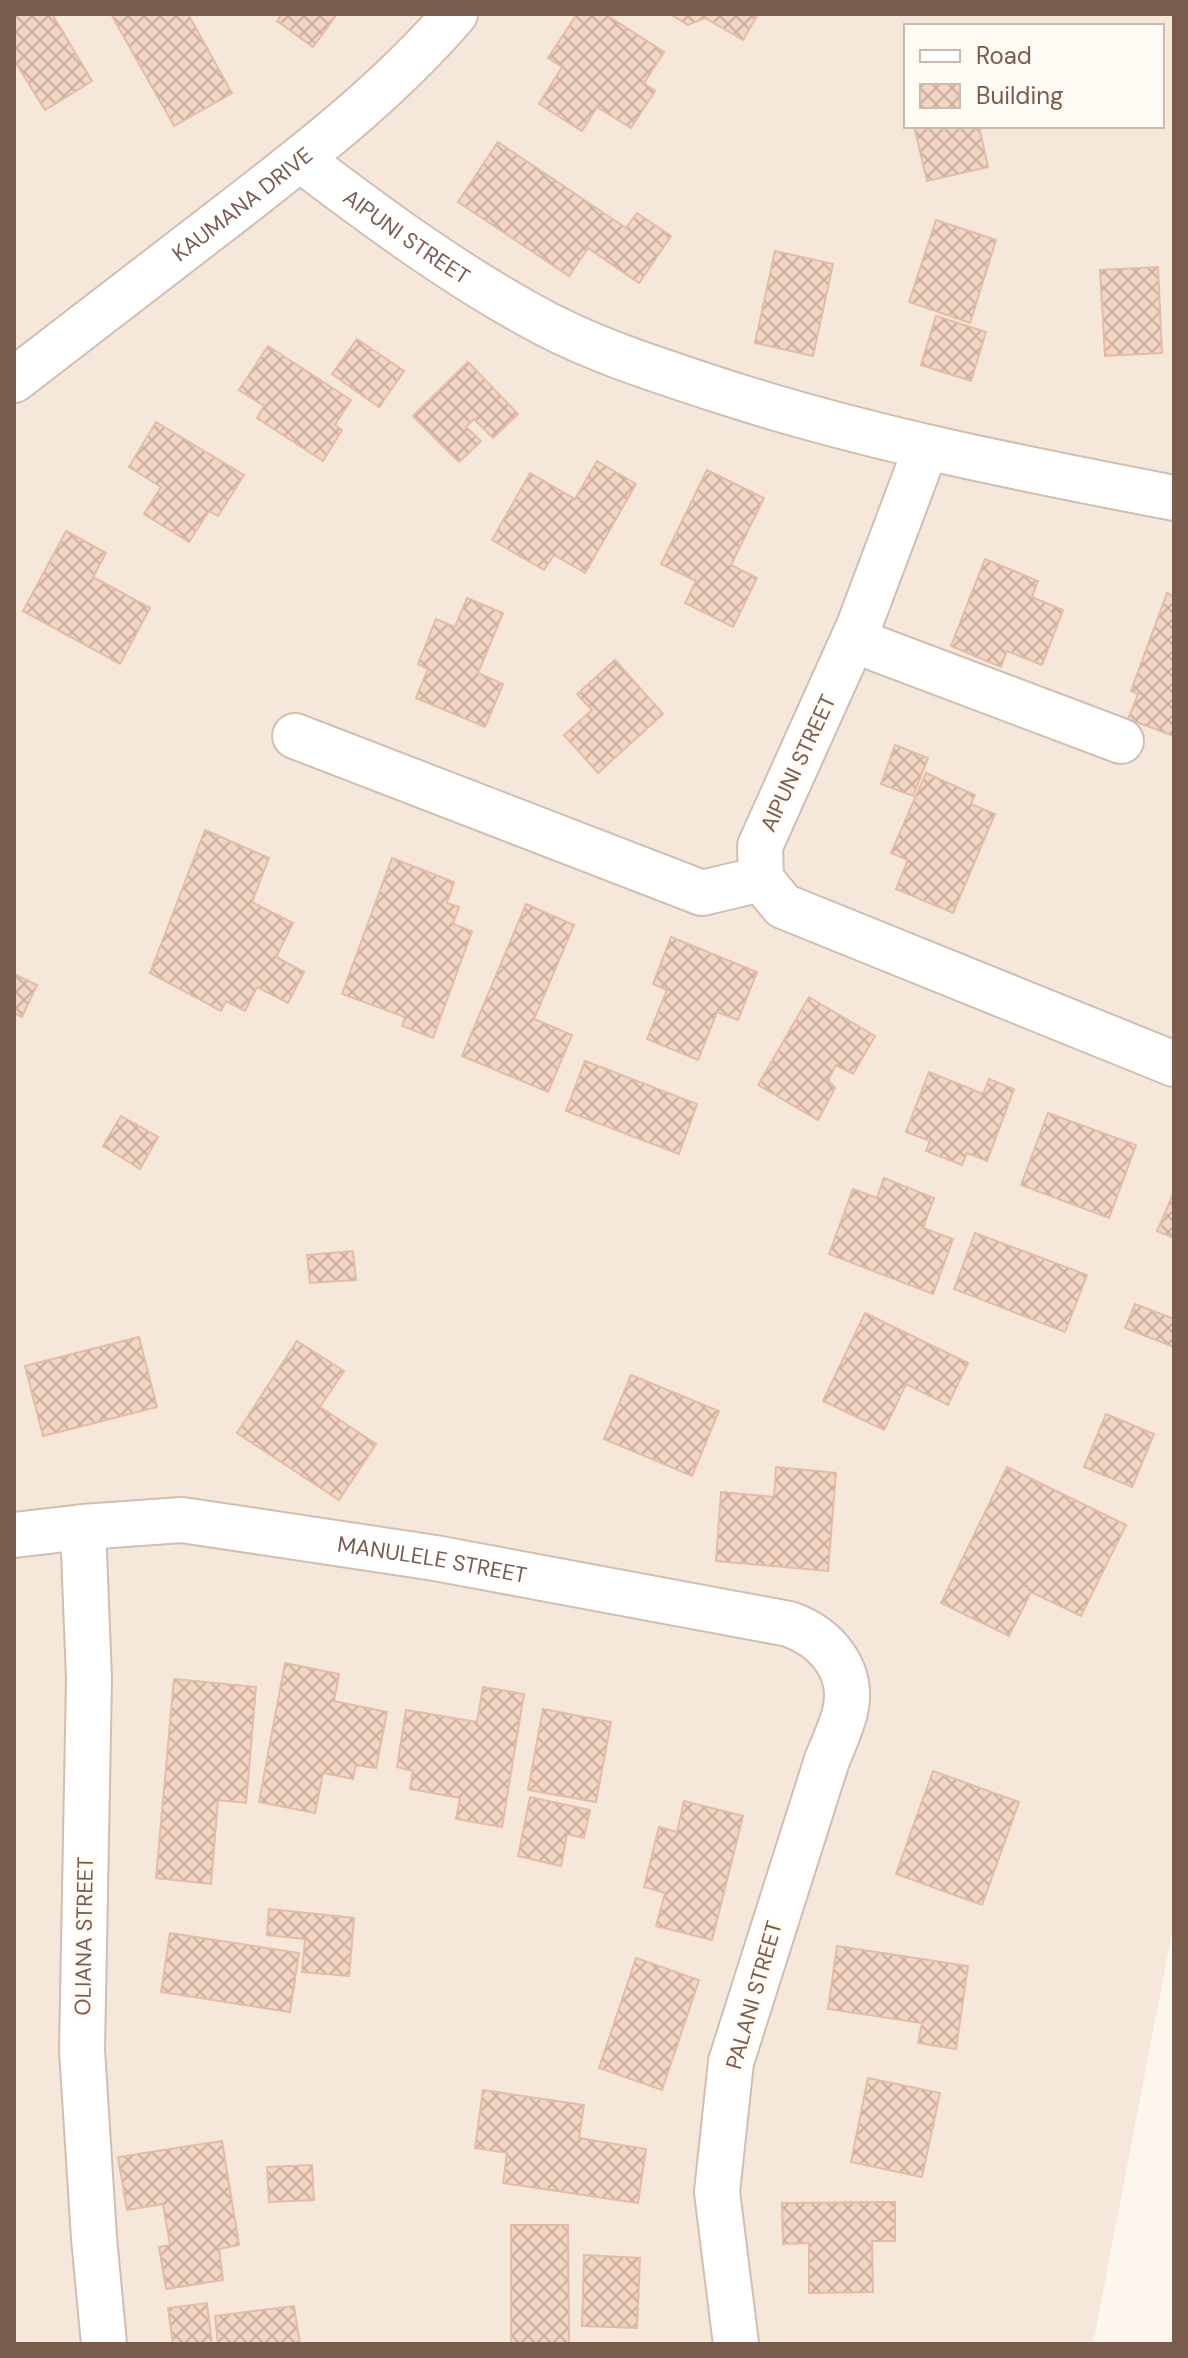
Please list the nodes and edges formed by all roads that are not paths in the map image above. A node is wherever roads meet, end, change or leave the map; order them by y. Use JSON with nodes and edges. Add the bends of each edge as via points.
{"nodes":[{"id":1,"x":455,"y":14,"type":"edge"},
{"id":2,"x":300,"y":159,"type":"junction"},
{"id":3,"x":19,"y":363,"type":"edge"},
{"id":4,"x":926,"y":448,"type":"junction"},
{"id":5,"x":1174,"y":498,"type":"edge"},
{"id":6,"x":853,"y":640,"type":"junction"},
{"id":7,"x":295,"y":736,"type":"dead end"},
{"id":8,"x":1121,"y":741,"type":"dead end"},
{"id":9,"x":761,"y":879,"type":"junction"},
{"id":10,"x":1174,"y":1064,"type":"edge"},
{"id":11,"x":83,"y":1527,"type":"junction"},
{"id":12,"x":14,"y":1535,"type":"edge"},
{"id":13,"x":835,"y":1656,"type":"joint"},
{"id":14,"x":104,"y":2344,"type":"edge"},
{"id":15,"x":736,"y":2344,"type":"edge"}],
"edges":[{"from":1,"to":2,"type":"street","name":"KAUMANA DRIVE","via":[[370,99]]},
{"from":2,"to":3,"type":"street","name":"KAUMANA DRIVE"},
{"from":2,"to":4,"type":"street","name":"AIPUNI STREET","via":[[393,228],[548,325],[640,364],[798,416]]},
{"from":4,"to":5,"type":"street","name":"AIPUNI STREET"},
{"from":4,"to":6,"type":"street","name":"AIPUNI STREET"},
{"from":6,"to":8,"type":"street"},
{"from":6,"to":9,"type":"street","name":"AIPUNI STREET","via":[[760,846]]},
{"from":7,"to":9,"type":"street","via":[[702,893]]},
{"from":9,"to":10,"type":"street","via":[[783,906]]},
{"from":11,"to":12,"type":"street","name":"MANULELE STREET"},
{"from":11,"to":13,"type":"street","name":"MANULELE STREET","via":[[182,1520],[435,1558],[789,1624],[815,1636]]},
{"from":11,"to":14,"type":"street","name":"OLIANA STREET","via":[[89,1679],[82,2050]]},
{"from":13,"to":15,"type":"street","name":"PALANI STREET","via":[[846,1683],[845,1712],[731,2062],[717,2192]]}]}
